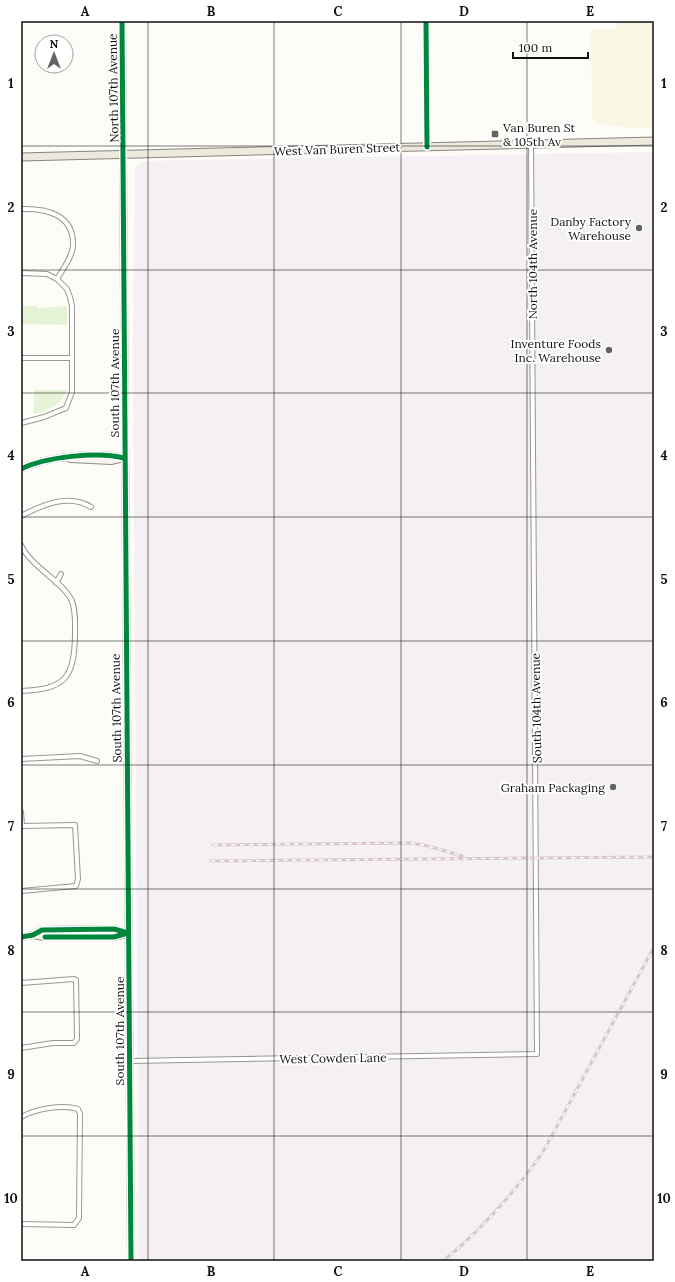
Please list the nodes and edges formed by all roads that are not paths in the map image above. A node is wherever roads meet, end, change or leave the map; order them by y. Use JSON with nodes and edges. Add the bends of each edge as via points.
{"nodes":[{"id":1,"x":122,"y":21,"type":"edge"},
{"id":2,"x":426,"y":21,"type":"edge"},
{"id":3,"x":654,"y":142,"type":"edge"},
{"id":4,"x":531,"y":143,"type":"junction"},
{"id":5,"x":426,"y":147,"type":"junction"},
{"id":6,"x":123,"y":154,"type":"junction"},
{"id":7,"x":21,"y":157,"type":"edge"},
{"id":8,"x":21,"y":209,"type":"edge"},
{"id":9,"x":21,"y":273,"type":"edge"},
{"id":10,"x":57,"y":279,"type":"junction"},
{"id":11,"x":21,"y":358,"type":"edge"},
{"id":12,"x":72,"y":358,"type":"junction"},
{"id":13,"x":533,"y":386,"type":"joint"},
{"id":14,"x":21,"y":423,"type":"edge"},
{"id":15,"x":124,"y":458,"type":"junction"},
{"id":16,"x":21,"y":469,"type":"edge"},
{"id":17,"x":91,"y":507,"type":"dead end"},
{"id":18,"x":21,"y":516,"type":"edge"},
{"id":19,"x":21,"y":545,"type":"edge"},
{"id":20,"x":61,"y":574,"type":"dead end"},
{"id":21,"x":56,"y":583,"type":"junction"},
{"id":22,"x":21,"y":691,"type":"edge"},
{"id":23,"x":21,"y":759,"type":"edge"},
{"id":24,"x":97,"y":761,"type":"dead end"},
{"id":25,"x":21,"y":812,"type":"edge"},
{"id":26,"x":22,"y":826,"type":"edge"},
{"id":27,"x":21,"y":891,"type":"edge"},
{"id":28,"x":128,"y":933,"type":"junction"},
{"id":29,"x":21,"y":937,"type":"edge"},
{"id":30,"x":21,"y":983,"type":"edge"},
{"id":31,"x":21,"y":1048,"type":"edge"},
{"id":32,"x":538,"y":1054,"type":"joint"},
{"id":33,"x":129,"y":1061,"type":"junction"},
{"id":34,"x":21,"y":1117,"type":"edge"},
{"id":35,"x":21,"y":1224,"type":"edge"},
{"id":36,"x":131,"y":1261,"type":"edge"}],
"edges":[{"from":1,"to":6,"type":"main road","name":"North 107th Avenue"},
{"from":2,"to":5,"type":"street"},
{"from":3,"to":4,"type":"main road","name":"West Van Buren Street"},
{"from":4,"to":5,"type":"main road","name":"West Van Buren Street"},
{"from":4,"to":13,"type":"street","name":"North 104th Avenue"},
{"from":5,"to":6,"type":"main road","name":"West Van Buren Street"},
{"from":6,"to":7,"type":"main road","name":"West Van Buren Street"},
{"from":6,"to":15,"type":"main road","name":"South 107th Avenue"},
{"from":8,"to":10,"type":"street","via":[[45,210],[56,214],[69,229],[73,244],[72,253]]},
{"from":9,"to":10,"type":"street","via":[[47,274]]},
{"from":10,"to":12,"type":"street","via":[[67,289],[70,297]]},
{"from":11,"to":12,"type":"street"},
{"from":12,"to":14,"type":"street","via":[[72,392],[66,408]]},
{"from":13,"to":32,"type":"street","name":"South 104th Avenue"},
{"from":15,"to":16,"type":"main road","via":[[111,454],[91,454],[41,462]]},
{"from":15,"to":28,"type":"main road","name":"South 107th Avenue"},
{"from":17,"to":18,"type":"street","via":[[82,502],[72,501],[50,503]]},
{"from":19,"to":21,"type":"street","via":[[38,568]]},
{"from":20,"to":21,"type":"street"},
{"from":21,"to":22,"type":"street","via":[[70,598],[75,621],[75,653],[72,668],[64,680],[47,689]]},
{"from":23,"to":24,"type":"street","via":[[80,756]]},
{"from":25,"to":26,"type":"street"},
{"from":26,"to":27,"type":"street","via":[[75,824],[78,879],[76,886]]},
{"from":28,"to":29,"type":"main road","via":[[114,929],[42,930]]},
{"from":28,"to":33,"type":"main road","name":"South 107th Avenue"},
{"from":30,"to":31,"type":"street","via":[[76,980],[76,1042],[53,1042]]},
{"from":32,"to":33,"type":"street","name":"West Cowden Lane"},
{"from":33,"to":36,"type":"main road","name":"South 107th Avenue"},
{"from":34,"to":35,"type":"street","via":[[46,1109],[73,1107],[78,1109],[80,1114],[79,1218],[74,1225]]}]}
